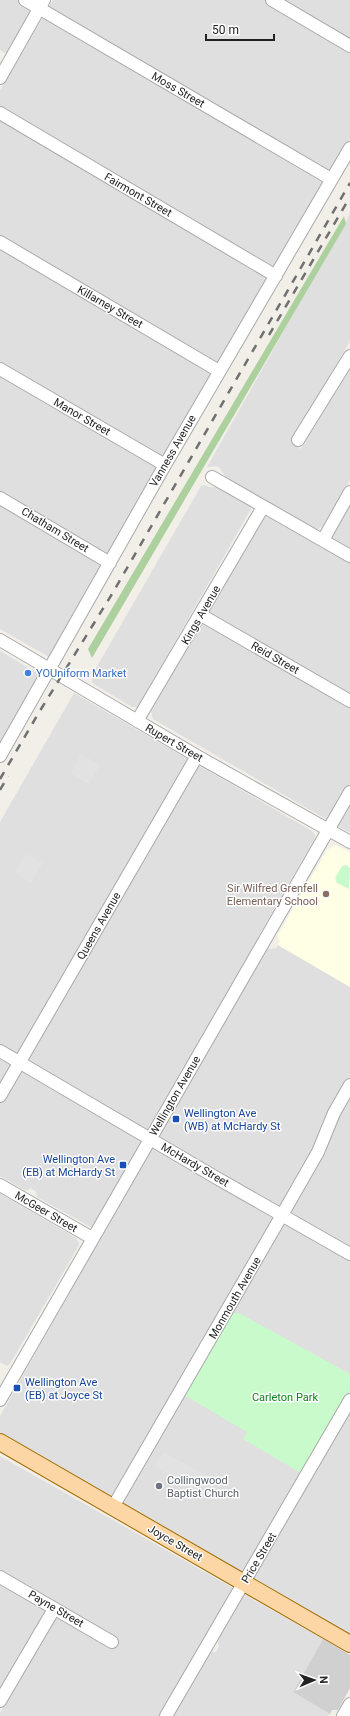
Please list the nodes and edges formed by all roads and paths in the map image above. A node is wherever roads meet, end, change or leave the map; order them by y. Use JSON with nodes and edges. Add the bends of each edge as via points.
{"nodes":[{"id":1,"x":25,"y":0,"type":"edge"},
{"id":2,"x":272,"y":0,"type":"edge"},
{"id":3,"x":42,"y":4,"type":"edge"},
{"id":4,"x":350,"y":46,"type":"edge"},
{"id":5,"x":0,"y":78,"type":"edge"},
{"id":6,"x":0,"y":113,"type":"edge"},
{"id":7,"x":350,"y":148,"type":"edge"},
{"id":8,"x":331,"y":179,"type":"junction"},
{"id":9,"x":0,"y":242,"type":"edge"},
{"id":10,"x":276,"y":276,"type":"junction"},
{"id":11,"x":350,"y":356,"type":"edge"},
{"id":12,"x":0,"y":369,"type":"edge"},
{"id":13,"x":219,"y":371,"type":"junction"},
{"id":14,"x":298,"y":440,"type":"dead end"},
{"id":15,"x":165,"y":465,"type":"junction"},
{"id":16,"x":212,"y":477,"type":"dead end"},
{"id":17,"x":350,"y":492,"type":"edge"},
{"id":18,"x":0,"y":498,"type":"edge"},
{"id":19,"x":263,"y":507,"type":"junction"},
{"id":20,"x":322,"y":540,"type":"junction"},
{"id":21,"x":350,"y":556,"type":"edge"},
{"id":22,"x":110,"y":563,"type":"junction"},
{"id":23,"x":201,"y":615,"type":"junction"},
{"id":24,"x":0,"y":640,"type":"edge"},
{"id":25,"x":50,"y":669,"type":"junction"},
{"id":26,"x":350,"y":700,"type":"edge"},
{"id":27,"x":137,"y":722,"type":"junction"},
{"id":28,"x":0,"y":756,"type":"edge"},
{"id":29,"x":197,"y":756,"type":"junction"},
{"id":30,"x":350,"y":792,"type":"edge"},
{"id":31,"x":328,"y":830,"type":"junction"},
{"id":32,"x":350,"y":842,"type":"edge"},
{"id":33,"x":0,"y":1051,"type":"edge"},
{"id":34,"x":20,"y":1062,"type":"junction"},
{"id":35,"x":350,"y":1085,"type":"edge"},
{"id":36,"x":0,"y":1096,"type":"edge"},
{"id":37,"x":151,"y":1139,"type":"junction"},
{"id":38,"x":0,"y":1185,"type":"edge"},
{"id":39,"x":282,"y":1215,"type":"junction"},
{"id":40,"x":92,"y":1238,"type":"junction"},
{"id":41,"x":350,"y":1254,"type":"edge"},
{"id":42,"x":0,"y":1400,"type":"edge"},
{"id":43,"x":350,"y":1400,"type":"edge"},
{"id":44,"x":0,"y":1442,"type":"edge"},
{"id":45,"x":113,"y":1507,"type":"junction"},
{"id":46,"x":0,"y":1577,"type":"edge"},
{"id":47,"x":244,"y":1583,"type":"junction"},
{"id":48,"x":54,"y":1609,"type":"junction"},
{"id":49,"x":112,"y":1642,"type":"dead end"},
{"id":50,"x":350,"y":1644,"type":"edge"},
{"id":51,"x":0,"y":1701,"type":"edge"},
{"id":52,"x":350,"y":1704,"type":"edge"},
{"id":53,"x":166,"y":1716,"type":"edge"},
{"id":54,"x":343,"y":1716,"type":"edge"}],
"edges":[{"from":1,"to":3,"type":"street","name":"Moss Street"},
{"from":2,"to":4,"type":"street"},
{"from":3,"to":5,"type":"street"},
{"from":3,"to":8,"type":"street","name":"Moss Street"},
{"from":6,"to":10,"type":"street","name":"Fairmont Street"},
{"from":7,"to":8,"type":"street","name":"Vanness Avenue"},
{"from":8,"to":10,"type":"street","name":"Vanness Avenue"},
{"from":9,"to":13,"type":"street","name":"Killarney Street"},
{"from":10,"to":13,"type":"street","name":"Vanness Avenue"},
{"from":11,"to":14,"type":"street"},
{"from":12,"to":15,"type":"street","name":"Manor Street"},
{"from":13,"to":15,"type":"street","name":"Vanness Avenue"},
{"from":15,"to":22,"type":"street","name":"Vanness Avenue"},
{"from":16,"to":19,"type":"street"},
{"from":17,"to":20,"type":"street"},
{"from":18,"to":22,"type":"street","name":"Chatham Street"},
{"from":19,"to":20,"type":"street"},
{"from":19,"to":23,"type":"street","name":"Kings Avenue"},
{"from":20,"to":21,"type":"street"},
{"from":22,"to":25,"type":"street","name":"Vanness Avenue"},
{"from":23,"to":26,"type":"street","name":"Reid Street"},
{"from":23,"to":27,"type":"street","name":"Kings Avenue"},
{"from":24,"to":25,"type":"street","name":"Rupert Street"},
{"from":25,"to":27,"type":"street","name":"Rupert Street"},
{"from":25,"to":28,"type":"street","name":"Vanness Avenue"},
{"from":27,"to":29,"type":"street","name":"Rupert Street"},
{"from":29,"to":31,"type":"street","name":"Rupert Street"},
{"from":29,"to":34,"type":"street","name":"Queens Avenue"},
{"from":30,"to":31,"type":"street","name":"Wellington Avenue"},
{"from":31,"to":32,"type":"street","name":"Rupert Street"},
{"from":31,"to":37,"type":"street","name":"Wellington Avenue"},
{"from":33,"to":34,"type":"street","name":"McHardy Street"},
{"from":34,"to":36,"type":"street","name":"Queens Avenue"},
{"from":34,"to":37,"type":"street","name":"McHardy Street"},
{"from":35,"to":39,"type":"street","name":"Monmouth Avenue","via":[[334,1113],[318,1152]]},
{"from":37,"to":39,"type":"street","name":"McHardy Street"},
{"from":37,"to":40,"type":"street","name":"Wellington Avenue"},
{"from":38,"to":40,"type":"street","name":"McGeer Street"},
{"from":39,"to":41,"type":"street","name":"McHardy Street"},
{"from":39,"to":45,"type":"street","name":"Monmouth Avenue"},
{"from":40,"to":42,"type":"street","name":"Wellington Avenue"},
{"from":43,"to":47,"type":"street","name":"Price Street"},
{"from":44,"to":45,"type":"main road","name":"Joyce Street"},
{"from":45,"to":47,"type":"main road","name":"Joyce Street"},
{"from":46,"to":48,"type":"street","name":"Payne Street"},
{"from":47,"to":50,"type":"main road","name":"Joyce Street"},
{"from":47,"to":53,"type":"street","name":"Price Street"},
{"from":48,"to":49,"type":"street","name":"Payne Street"},
{"from":48,"to":51,"type":"street"},
{"from":52,"to":54,"type":"street"}]}
